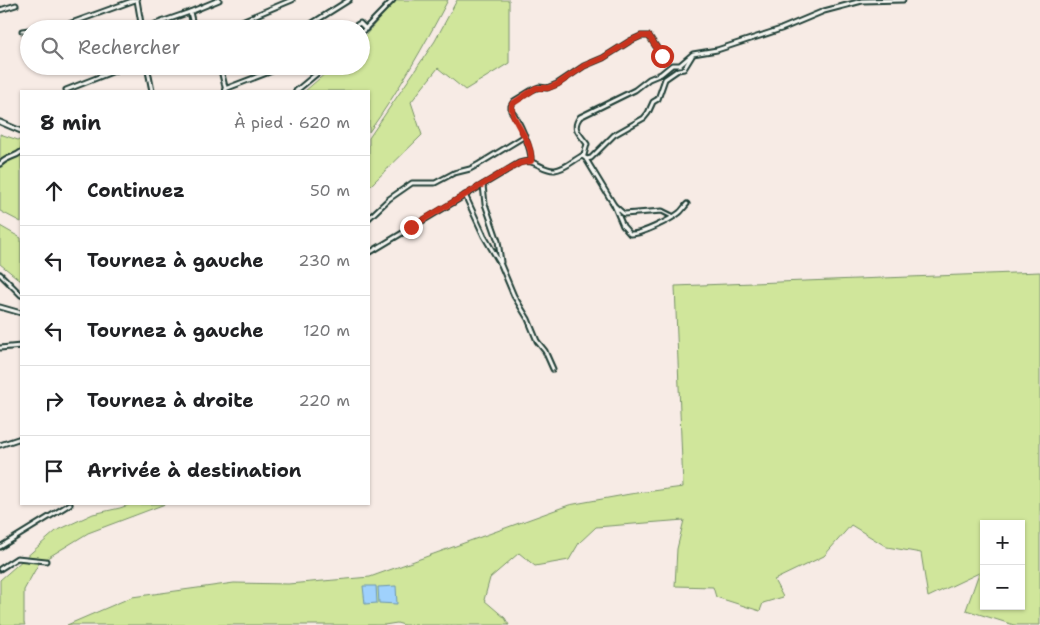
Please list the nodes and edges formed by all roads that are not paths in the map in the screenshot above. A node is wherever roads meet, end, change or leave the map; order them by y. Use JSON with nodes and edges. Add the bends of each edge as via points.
{"nodes":[{"id":1,"x":136,"y":0,"type":"edge"},
{"id":2,"x":220,"y":0,"type":"edge"},
{"id":3,"x":292,"y":0,"type":"edge"},
{"id":4,"x":349,"y":0,"type":"edge"},
{"id":5,"x":393,"y":0,"type":"edge"},
{"id":6,"x":903,"y":0,"type":"edge"},
{"id":7,"x":16,"y":5,"type":"dead end"},
{"id":8,"x":0,"y":10,"type":"edge"},
{"id":9,"x":190,"y":12,"type":"junction"},
{"id":10,"x":80,"y":20,"type":"edge"},
{"id":11,"x":139,"y":20,"type":"edge"},
{"id":12,"x":167,"y":20,"type":"edge"},
{"id":13,"x":192,"y":20,"type":"edge"},
{"id":14,"x":244,"y":20,"type":"edge"},
{"id":15,"x":318,"y":20,"type":"edge"},
{"id":16,"x":370,"y":25,"type":"edge"},
{"id":17,"x":693,"y":54,"type":"junction"},
{"id":18,"x":670,"y":56,"type":"dead end"},
{"id":19,"x":104,"y":75,"type":"edge"},
{"id":20,"x":149,"y":75,"type":"edge"},
{"id":21,"x":222,"y":75,"type":"edge"},
{"id":22,"x":263,"y":75,"type":"edge"},
{"id":23,"x":315,"y":75,"type":"edge"},
{"id":24,"x":66,"y":90,"type":"edge"},
{"id":25,"x":152,"y":90,"type":"edge"},
{"id":26,"x":226,"y":90,"type":"edge"},
{"id":27,"x":297,"y":90,"type":"edge"},
{"id":28,"x":0,"y":122,"type":"edge"},
{"id":29,"x":20,"y":131,"type":"edge"},
{"id":30,"x":525,"y":136,"type":"junction"},
{"id":31,"x":20,"y":153,"type":"edge"},
{"id":32,"x":584,"y":157,"type":"junction"},
{"id":33,"x":531,"y":161,"type":"junction"},
{"id":34,"x":0,"y":164,"type":"edge"},
{"id":35,"x":483,"y":185,"type":"junction"},
{"id":36,"x":465,"y":195,"type":"junction"},
{"id":37,"x":687,"y":204,"type":"dead end"},
{"id":38,"x":614,"y":205,"type":"junction"},
{"id":39,"x":370,"y":217,"type":"edge"},
{"id":40,"x":672,"y":217,"type":"junction"},
{"id":41,"x":370,"y":252,"type":"edge"},
{"id":42,"x":501,"y":265,"type":"junction"},
{"id":43,"x":0,"y":274,"type":"edge"},
{"id":44,"x":20,"y":294,"type":"edge"},
{"id":45,"x":0,"y":307,"type":"edge"},
{"id":46,"x":20,"y":313,"type":"edge"},
{"id":47,"x":20,"y":346,"type":"edge"},
{"id":48,"x":0,"y":348,"type":"edge"},
{"id":49,"x":553,"y":369,"type":"dead end"},
{"id":50,"x":20,"y":438,"type":"edge"},
{"id":51,"x":0,"y":445,"type":"edge"},
{"id":52,"x":68,"y":505,"type":"edge"},
{"id":53,"x":0,"y":547,"type":"edge"},
{"id":54,"x":46,"y":561,"type":"dead end"},
{"id":55,"x":0,"y":569,"type":"edge"}],
"edges":[{"from":1,"to":10,"type":"street"},
{"from":1,"to":11,"type":"street"},
{"from":2,"to":9,"type":"street"},
{"from":3,"to":14,"type":"street"},
{"from":4,"to":15,"type":"street"},
{"from":5,"to":16,"type":"street"},
{"from":6,"to":17,"type":"street","via":[[862,1],[824,11],[717,50]]},
{"from":7,"to":8,"type":"street"},
{"from":9,"to":12,"type":"street"},
{"from":9,"to":13,"type":"street"},
{"from":17,"to":32,"type":"street","via":[[684,69],[666,79],[658,99],[644,118],[614,135],[591,158]]},
{"from":17,"to":32,"type":"street","via":[[635,90],[580,116],[576,130],[587,146]]},
{"from":18,"to":30,"type":"street","via":[[663,56],[649,36],[643,35],[584,66],[558,84],[532,90],[511,106]]},
{"from":19,"to":24,"type":"street"},
{"from":20,"to":25,"type":"street"},
{"from":21,"to":26,"type":"street"},
{"from":22,"to":26,"type":"street"},
{"from":23,"to":27,"type":"street"},
{"from":28,"to":29,"type":"street"},
{"from":30,"to":33,"type":"street"},
{"from":30,"to":39,"type":"street","via":[[470,169],[435,183],[412,182]]},
{"from":31,"to":34,"type":"street"},
{"from":32,"to":33,"type":"street","via":[[555,170]]},
{"from":32,"to":38,"type":"street"},
{"from":33,"to":35,"type":"street","via":[[520,163]]},
{"from":35,"to":36,"type":"street"},
{"from":35,"to":42,"type":"street","via":[[484,204],[498,241]]},
{"from":36,"to":41,"type":"street"},
{"from":36,"to":42,"type":"street"},
{"from":37,"to":40,"type":"street"},
{"from":38,"to":40,"type":"street","via":[[624,214],[662,211]]},
{"from":38,"to":40,"type":"street","via":[[624,226],[633,234]]},
{"from":42,"to":49,"type":"street"},
{"from":43,"to":44,"type":"street"},
{"from":45,"to":46,"type":"street"},
{"from":47,"to":48,"type":"street"},
{"from":50,"to":51,"type":"street"},
{"from":52,"to":53,"type":"street"},
{"from":54,"to":55,"type":"street","via":[[17,558]]}]}
